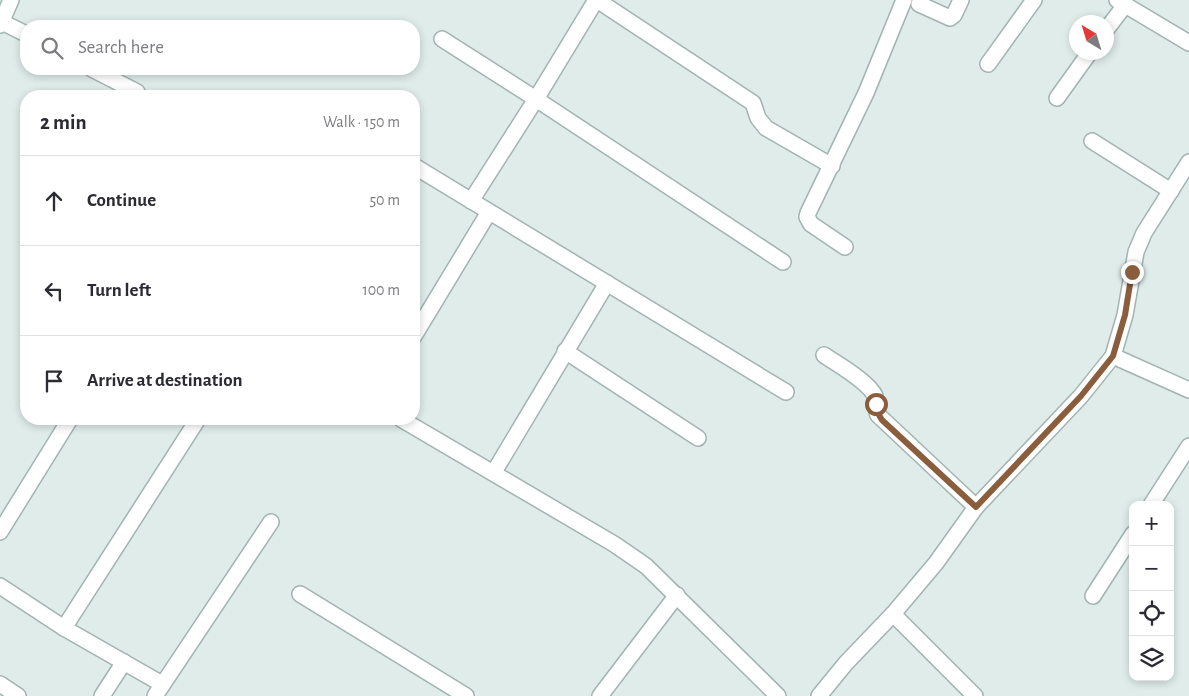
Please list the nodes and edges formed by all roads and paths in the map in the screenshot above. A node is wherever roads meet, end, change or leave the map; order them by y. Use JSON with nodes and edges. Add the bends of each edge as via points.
{"nodes":[{"id":1,"x":11,"y":0,"type":"edge"},
{"id":2,"x":596,"y":0,"type":"edge"},
{"id":3,"x":961,"y":0,"type":"edge"},
{"id":4,"x":1034,"y":0,"type":"edge"},
{"id":5,"x":912,"y":2,"type":"edge"},
{"id":6,"x":1121,"y":2,"type":"edge"},
{"id":7,"x":1114,"y":15,"type":"edge"},
{"id":8,"x":1,"y":23,"type":"edge"},
{"id":9,"x":20,"y":31,"type":"edge"},
{"id":10,"x":442,"y":39,"type":"dead end"},
{"id":11,"x":1189,"y":43,"type":"edge"},
{"id":12,"x":1084,"y":60,"type":"edge"},
{"id":13,"x":988,"y":64,"type":"dead end"},
{"id":14,"x":104,"y":75,"type":"edge"},
{"id":15,"x":133,"y":90,"type":"edge"},
{"id":16,"x":1057,"y":98,"type":"dead end"},
{"id":17,"x":536,"y":99,"type":"junction"},
{"id":18,"x":1092,"y":141,"type":"dead end"},
{"id":19,"x":1189,"y":162,"type":"edge"},
{"id":20,"x":832,"y":166,"type":"junction"},
{"id":21,"x":420,"y":170,"type":"edge"},
{"id":22,"x":1171,"y":191,"type":"junction"},
{"id":23,"x":471,"y":200,"type":"junction"},
{"id":24,"x":489,"y":212,"type":"junction"},
{"id":25,"x":845,"y":247,"type":"dead end"},
{"id":26,"x":783,"y":262,"type":"dead end"},
{"id":27,"x":607,"y":283,"type":"junction"},
{"id":28,"x":420,"y":326,"type":"edge"},
{"id":29,"x":565,"y":351,"type":"junction"},
{"id":30,"x":824,"y":355,"type":"dead end"},
{"id":31,"x":1113,"y":356,"type":"junction"},
{"id":32,"x":1189,"y":390,"type":"edge"},
{"id":33,"x":786,"y":392,"type":"dead end"},
{"id":34,"x":66,"y":425,"type":"edge"},
{"id":35,"x":194,"y":425,"type":"edge"},
{"id":36,"x":412,"y":425,"type":"edge"},
{"id":37,"x":698,"y":438,"type":"dead end"},
{"id":38,"x":1189,"y":446,"type":"edge"},
{"id":39,"x":494,"y":472,"type":"junction"},
{"id":40,"x":1154,"y":501,"type":"edge"},
{"id":41,"x":976,"y":507,"type":"junction"},
{"id":42,"x":270,"y":522,"type":"dead end"},
{"id":43,"x":0,"y":532,"type":"edge"},
{"id":44,"x":1129,"y":540,"type":"edge"},
{"id":45,"x":0,"y":586,"type":"edge"},
{"id":46,"x":300,"y":594,"type":"dead end"},
{"id":47,"x":677,"y":595,"type":"junction"},
{"id":48,"x":1093,"y":596,"type":"dead end"},
{"id":49,"x":893,"y":614,"type":"junction"},
{"id":50,"x":64,"y":628,"type":"junction"},
{"id":51,"x":124,"y":662,"type":"junction"},
{"id":52,"x":0,"y":684,"type":"edge"},
{"id":53,"x":158,"y":690,"type":"edge"},
{"id":54,"x":18,"y":696,"type":"edge"},
{"id":55,"x":102,"y":696,"type":"edge"},
{"id":56,"x":466,"y":696,"type":"edge"},
{"id":57,"x":600,"y":696,"type":"edge"},
{"id":58,"x":778,"y":696,"type":"edge"},
{"id":59,"x":818,"y":696,"type":"edge"},
{"id":60,"x":975,"y":696,"type":"edge"}],
"edges":[{"from":1,"to":8,"type":"street"},
{"from":2,"to":17,"type":"street"},
{"from":2,"to":20,"type":"street","via":[[754,103],[761,124],[766,128]]},
{"from":3,"to":5,"type":"street","via":[[950,18]]},
{"from":4,"to":13,"type":"street"},
{"from":5,"to":20,"type":"street","via":[[886,49]]},
{"from":6,"to":7,"type":"street"},
{"from":6,"to":11,"type":"street"},
{"from":8,"to":9,"type":"street"},
{"from":10,"to":17,"type":"street"},
{"from":12,"to":16,"type":"street"},
{"from":14,"to":15,"type":"street"},
{"from":17,"to":23,"type":"street"},
{"from":17,"to":26,"type":"street"},
{"from":18,"to":22,"type":"street"},
{"from":19,"to":22,"type":"street"},
{"from":20,"to":25,"type":"street","via":[[807,217],[811,224]]},
{"from":21,"to":23,"type":"street"},
{"from":22,"to":31,"type":"street","via":[[1144,233],[1136,252],[1125,315]]},
{"from":23,"to":24,"type":"street"},
{"from":24,"to":27,"type":"street"},
{"from":24,"to":28,"type":"street"},
{"from":27,"to":29,"type":"street"},
{"from":27,"to":33,"type":"street"},
{"from":29,"to":37,"type":"street"},
{"from":29,"to":39,"type":"street"},
{"from":30,"to":41,"type":"street","via":[[867,386],[876,398],[878,415]]},
{"from":31,"to":32,"type":"street"},
{"from":31,"to":41,"type":"street","via":[[1081,396]]},
{"from":34,"to":43,"type":"street"},
{"from":35,"to":50,"type":"street"},
{"from":36,"to":39,"type":"street"},
{"from":38,"to":40,"type":"street"},
{"from":39,"to":47,"type":"street","via":[[614,544],[646,566]]},
{"from":41,"to":49,"type":"street","via":[[936,563]]},
{"from":42,"to":53,"type":"street"},
{"from":44,"to":48,"type":"street"},
{"from":45,"to":50,"type":"street"},
{"from":46,"to":56,"type":"street"},
{"from":47,"to":57,"type":"street"},
{"from":47,"to":58,"type":"street"},
{"from":49,"to":59,"type":"street"},
{"from":49,"to":60,"type":"street"},
{"from":50,"to":51,"type":"street"},
{"from":51,"to":53,"type":"street"},
{"from":51,"to":55,"type":"street"},
{"from":52,"to":54,"type":"street"}]}
